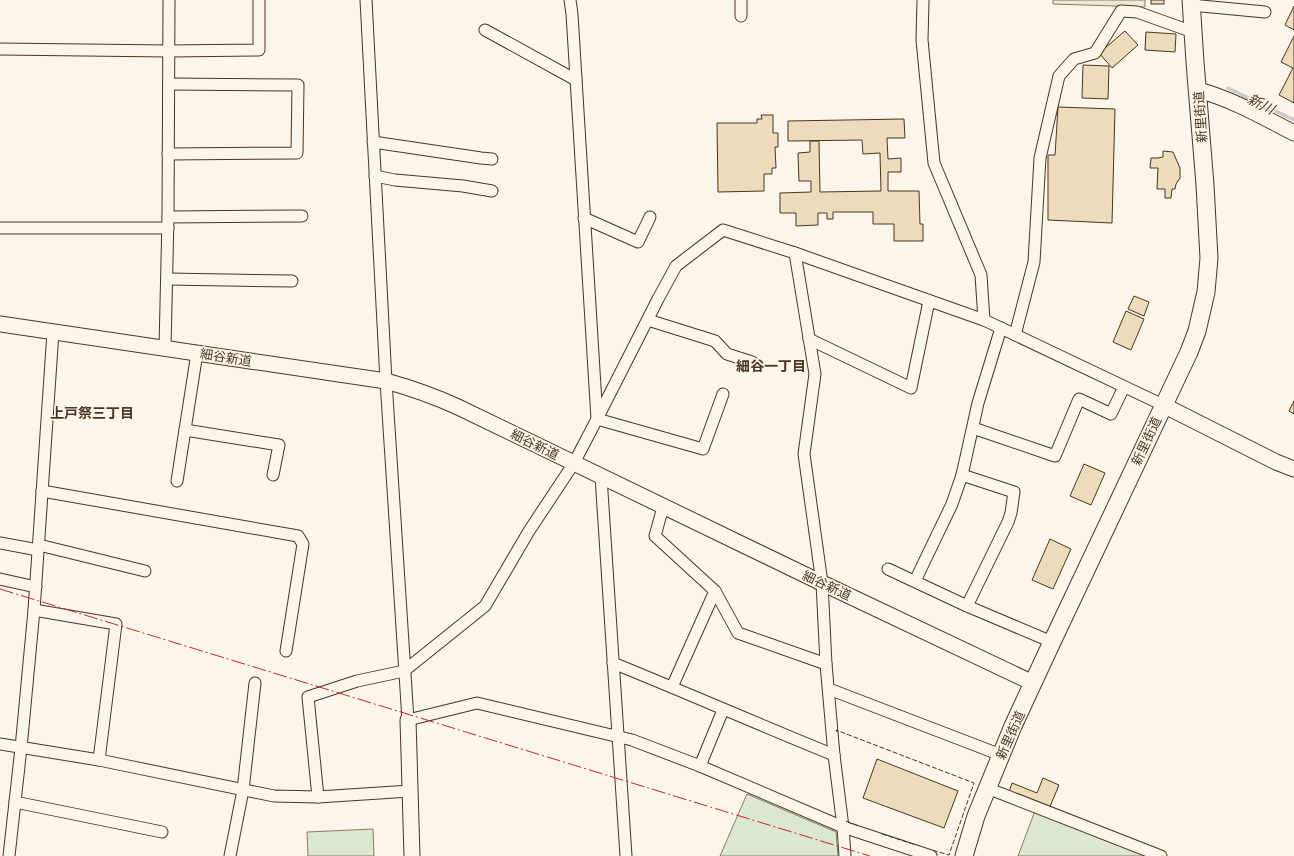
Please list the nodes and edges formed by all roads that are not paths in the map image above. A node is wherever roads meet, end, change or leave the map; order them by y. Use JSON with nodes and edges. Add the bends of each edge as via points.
{"nodes":[{"id":1,"x":169,"y":0,"type":"edge"},
{"id":2,"x":259,"y":0,"type":"edge"},
{"id":3,"x":366,"y":0,"type":"edge"},
{"id":4,"x":570,"y":0,"type":"edge"},
{"id":5,"x":741,"y":0,"type":"edge"},
{"id":6,"x":923,"y":0,"type":"edge"},
{"id":7,"x":1191,"y":2,"type":"edge"},
{"id":8,"x":1265,"y":12,"type":"dead end"},
{"id":9,"x":741,"y":16,"type":"dead end"},
{"id":10,"x":486,"y":30,"type":"dead end"},
{"id":11,"x":1193,"y":32,"type":"junction"},
{"id":12,"x":0,"y":50,"type":"edge"},
{"id":13,"x":169,"y":51,"type":"junction"},
{"id":14,"x":576,"y":80,"type":"junction"},
{"id":15,"x":169,"y":84,"type":"junction"},
{"id":16,"x":1198,"y":90,"type":"junction"},
{"id":17,"x":1294,"y":132,"type":"edge"},
{"id":18,"x":373,"y":142,"type":"junction"},
{"id":19,"x":168,"y":154,"type":"junction"},
{"id":20,"x":492,"y":159,"type":"dead end"},
{"id":21,"x":375,"y":176,"type":"junction"},
{"id":22,"x":492,"y":192,"type":"dead end"},
{"id":23,"x":302,"y":216,"type":"dead end"},
{"id":24,"x":168,"y":217,"type":"junction"},
{"id":25,"x":584,"y":218,"type":"junction"},
{"id":26,"x":650,"y":218,"type":"dead end"},
{"id":27,"x":0,"y":228,"type":"edge"},
{"id":28,"x":168,"y":228,"type":"junction"},
{"id":29,"x":795,"y":253,"type":"junction"},
{"id":30,"x":167,"y":279,"type":"junction"},
{"id":31,"x":292,"y":281,"type":"dead end"},
{"id":32,"x":929,"y":300,"type":"junction"},
{"id":33,"x":648,"y":320,"type":"junction"},
{"id":34,"x":984,"y":320,"type":"junction"},
{"id":35,"x":0,"y":324,"type":"edge"},
{"id":36,"x":1001,"y":328,"type":"junction"},
{"id":37,"x":53,"y":332,"type":"junction"},
{"id":38,"x":1015,"y":335,"type":"junction"},
{"id":39,"x":809,"y":339,"type":"junction"},
{"id":40,"x":165,"y":348,"type":"junction"},
{"id":41,"x":197,"y":353,"type":"junction"},
{"id":42,"x":752,"y":362,"type":"dead end"},
{"id":43,"x":386,"y":381,"type":"junction"},
{"id":44,"x":1124,"y":387,"type":"junction"},
{"id":45,"x":723,"y":394,"type":"dead end"},
{"id":46,"x":1163,"y":405,"type":"junction"},
{"id":47,"x":597,"y":419,"type":"junction"},
{"id":48,"x":973,"y":428,"type":"junction"},
{"id":49,"x":185,"y":430,"type":"junction"},
{"id":50,"x":574,"y":463,"type":"junction"},
{"id":51,"x":1294,"y":469,"type":"edge"},
{"id":52,"x":274,"y":475,"type":"dead end"},
{"id":53,"x":962,"y":475,"type":"junction"},
{"id":54,"x":601,"y":477,"type":"junction"},
{"id":55,"x":177,"y":481,"type":"dead end"},
{"id":56,"x":42,"y":491,"type":"junction"},
{"id":57,"x":663,"y":507,"type":"junction"},
{"id":58,"x":0,"y":543,"type":"edge"},
{"id":59,"x":39,"y":548,"type":"junction"},
{"id":60,"x":888,"y":569,"type":"dead end"},
{"id":61,"x":145,"y":571,"type":"dead end"},
{"id":62,"x":0,"y":579,"type":"edge"},
{"id":63,"x":915,"y":581,"type":"junction"},
{"id":64,"x":822,"y":583,"type":"junction"},
{"id":65,"x":36,"y":587,"type":"junction"},
{"id":66,"x":715,"y":591,"type":"junction"},
{"id":67,"x":967,"y":606,"type":"junction"},
{"id":68,"x":34,"y":610,"type":"junction"},
{"id":69,"x":1052,"y":642,"type":"junction"},
{"id":70,"x":286,"y":651,"type":"dead end"},
{"id":71,"x":613,"y":663,"type":"junction"},
{"id":72,"x":826,"y":664,"type":"junction"},
{"id":73,"x":404,"y":671,"type":"junction"},
{"id":74,"x":255,"y":683,"type":"dead end"},
{"id":75,"x":1033,"y":683,"type":"junction"},
{"id":76,"x":672,"y":687,"type":"junction"},
{"id":77,"x":829,"y":690,"type":"junction"},
{"id":78,"x":723,"y":710,"type":"junction"},
{"id":79,"x":408,"y":720,"type":"junction"},
{"id":80,"x":619,"y":736,"type":"junction"},
{"id":81,"x":0,"y":744,"type":"edge"},
{"id":82,"x":21,"y":748,"type":"junction"},
{"id":83,"x":834,"y":755,"type":"junction"},
{"id":84,"x":1001,"y":755,"type":"junction"},
{"id":85,"x":99,"y":760,"type":"junction"},
{"id":86,"x":700,"y":766,"type":"junction"},
{"id":87,"x":987,"y":788,"type":"junction"},
{"id":88,"x":243,"y":790,"type":"junction"},
{"id":89,"x":410,"y":791,"type":"junction"},
{"id":90,"x":318,"y":797,"type":"junction"},
{"id":91,"x":15,"y":802,"type":"junction"},
{"id":92,"x":843,"y":826,"type":"junction"},
{"id":93,"x":162,"y":832,"type":"dead end"},
{"id":94,"x":9,"y":856,"type":"edge"},
{"id":95,"x":230,"y":856,"type":"edge"},
{"id":96,"x":412,"y":856,"type":"edge"},
{"id":97,"x":626,"y":856,"type":"edge"},
{"id":98,"x":845,"y":856,"type":"edge"},
{"id":99,"x":931,"y":856,"type":"edge"},
{"id":100,"x":964,"y":856,"type":"edge"},
{"id":101,"x":1161,"y":856,"type":"edge"}],
"edges":[{"from":1,"to":13,"type":"street"},
{"from":2,"to":13,"type":"street","via":[[259,50]]},
{"from":3,"to":18,"type":"street"},
{"from":4,"to":14,"type":"street"},
{"from":5,"to":9,"type":"street"},
{"from":6,"to":34,"type":"street","via":[[922,40],[934,163],[981,275]]},
{"from":7,"to":8,"type":"street"},
{"from":7,"to":11,"type":"main road","name":"新里街道"},
{"from":10,"to":14,"type":"street"},
{"from":11,"to":16,"type":"main road","name":"新里街道"},
{"from":11,"to":38,"type":"street","via":[[1137,12],[1121,11],[1095,53],[1074,60],[1059,76],[1040,158],[1034,262]]},
{"from":12,"to":13,"type":"street"},
{"from":13,"to":15,"type":"street"},
{"from":14,"to":25,"type":"street"},
{"from":15,"to":19,"type":"street"},
{"from":15,"to":19,"type":"street","via":[[298,85],[297,153]]},
{"from":16,"to":17,"type":"street","via":[[1231,102]]},
{"from":16,"to":46,"type":"main road","name":"新里街道","via":[[1209,239],[1208,275],[1197,331]]},
{"from":18,"to":20,"type":"street"},
{"from":18,"to":21,"type":"street"},
{"from":19,"to":24,"type":"street"},
{"from":21,"to":22,"type":"street","via":[[463,186]]},
{"from":21,"to":43,"type":"street"},
{"from":23,"to":24,"type":"street"},
{"from":24,"to":28,"type":"street"},
{"from":25,"to":26,"type":"street","via":[[638,242]]},
{"from":25,"to":47,"type":"street"},
{"from":27,"to":28,"type":"street"},
{"from":28,"to":30,"type":"street"},
{"from":29,"to":32,"type":"street"},
{"from":29,"to":33,"type":"street","via":[[723,230],[676,266]]},
{"from":29,"to":39,"type":"street"},
{"from":30,"to":31,"type":"street"},
{"from":30,"to":40,"type":"street"},
{"from":32,"to":34,"type":"street"},
{"from":32,"to":39,"type":"street","via":[[911,388]]},
{"from":33,"to":42,"type":"street","via":[[715,341],[727,354]]},
{"from":33,"to":47,"type":"street"},
{"from":34,"to":36,"type":"street"},
{"from":35,"to":37,"type":"street","name":"細谷新道"},
{"from":36,"to":38,"type":"street"},
{"from":36,"to":48,"type":"street"},
{"from":37,"to":40,"type":"street","name":"細谷新道"},
{"from":37,"to":56,"type":"street"},
{"from":38,"to":44,"type":"street"},
{"from":39,"to":64,"type":"street","via":[[814,374],[804,454]]},
{"from":40,"to":41,"type":"street","name":"細谷新道"},
{"from":41,"to":43,"type":"street","name":"細谷新道"},
{"from":41,"to":49,"type":"street"},
{"from":43,"to":50,"type":"street","name":"細谷新道","via":[[434,396]]},
{"from":43,"to":73,"type":"street"},
{"from":44,"to":46,"type":"street"},
{"from":44,"to":48,"type":"street","via":[[1111,414],[1079,399],[1055,456]]},
{"from":45,"to":47,"type":"street","via":[[704,449]]},
{"from":46,"to":51,"type":"street"},
{"from":46,"to":69,"type":"main road","name":"新里街道"},
{"from":47,"to":50,"type":"street"},
{"from":48,"to":53,"type":"street"},
{"from":49,"to":52,"type":"street","via":[[279,445]]},
{"from":49,"to":55,"type":"street"},
{"from":50,"to":54,"type":"street","name":"細谷新道"},
{"from":50,"to":73,"type":"street","via":[[529,531],[485,606]]},
{"from":53,"to":63,"type":"street","via":[[952,504]]},
{"from":53,"to":67,"type":"street","via":[[1014,492],[1008,522]]},
{"from":54,"to":57,"type":"street","name":"細谷新道"},
{"from":54,"to":71,"type":"street"},
{"from":56,"to":59,"type":"street"},
{"from":56,"to":70,"type":"street","via":[[298,536],[303,544]]},
{"from":57,"to":64,"type":"street","name":"細谷新道"},
{"from":57,"to":66,"type":"street","via":[[655,536]]},
{"from":58,"to":59,"type":"street"},
{"from":59,"to":61,"type":"street"},
{"from":59,"to":65,"type":"street"},
{"from":60,"to":63,"type":"street"},
{"from":62,"to":65,"type":"street"},
{"from":63,"to":67,"type":"street"},
{"from":64,"to":72,"type":"street"},
{"from":64,"to":75,"type":"street","name":"細谷新道"},
{"from":65,"to":68,"type":"street"},
{"from":66,"to":72,"type":"street","via":[[738,633]]},
{"from":66,"to":76,"type":"street"},
{"from":67,"to":69,"type":"street"},
{"from":68,"to":82,"type":"street"},
{"from":68,"to":85,"type":"street","via":[[116,624]]},
{"from":69,"to":75,"type":"main road","name":"新里街道"},
{"from":71,"to":76,"type":"street"},
{"from":71,"to":80,"type":"street"},
{"from":72,"to":77,"type":"street"},
{"from":73,"to":79,"type":"street"},
{"from":73,"to":90,"type":"street","via":[[308,696]]},
{"from":74,"to":88,"type":"street"},
{"from":75,"to":84,"type":"main road","name":"新里街道"},
{"from":76,"to":78,"type":"street"},
{"from":77,"to":83,"type":"street"},
{"from":77,"to":84,"type":"street"},
{"from":78,"to":83,"type":"street"},
{"from":78,"to":86,"type":"street"},
{"from":79,"to":80,"type":"street","via":[[477,703]]},
{"from":79,"to":89,"type":"street"},
{"from":80,"to":86,"type":"street"},
{"from":80,"to":97,"type":"street"},
{"from":81,"to":82,"type":"street"},
{"from":82,"to":85,"type":"street"},
{"from":82,"to":91,"type":"street"},
{"from":83,"to":92,"type":"street"},
{"from":84,"to":87,"type":"main road","name":"新里街道"},
{"from":85,"to":88,"type":"street"},
{"from":86,"to":92,"type":"street"},
{"from":87,"to":100,"type":"main road","name":"新里街道"},
{"from":87,"to":101,"type":"street"},
{"from":88,"to":90,"type":"street","via":[[274,796]]},
{"from":88,"to":95,"type":"street"},
{"from":89,"to":90,"type":"street"},
{"from":89,"to":96,"type":"street"},
{"from":91,"to":93,"type":"street"},
{"from":91,"to":94,"type":"street"},
{"from":92,"to":98,"type":"street"},
{"from":92,"to":99,"type":"street"}]}
